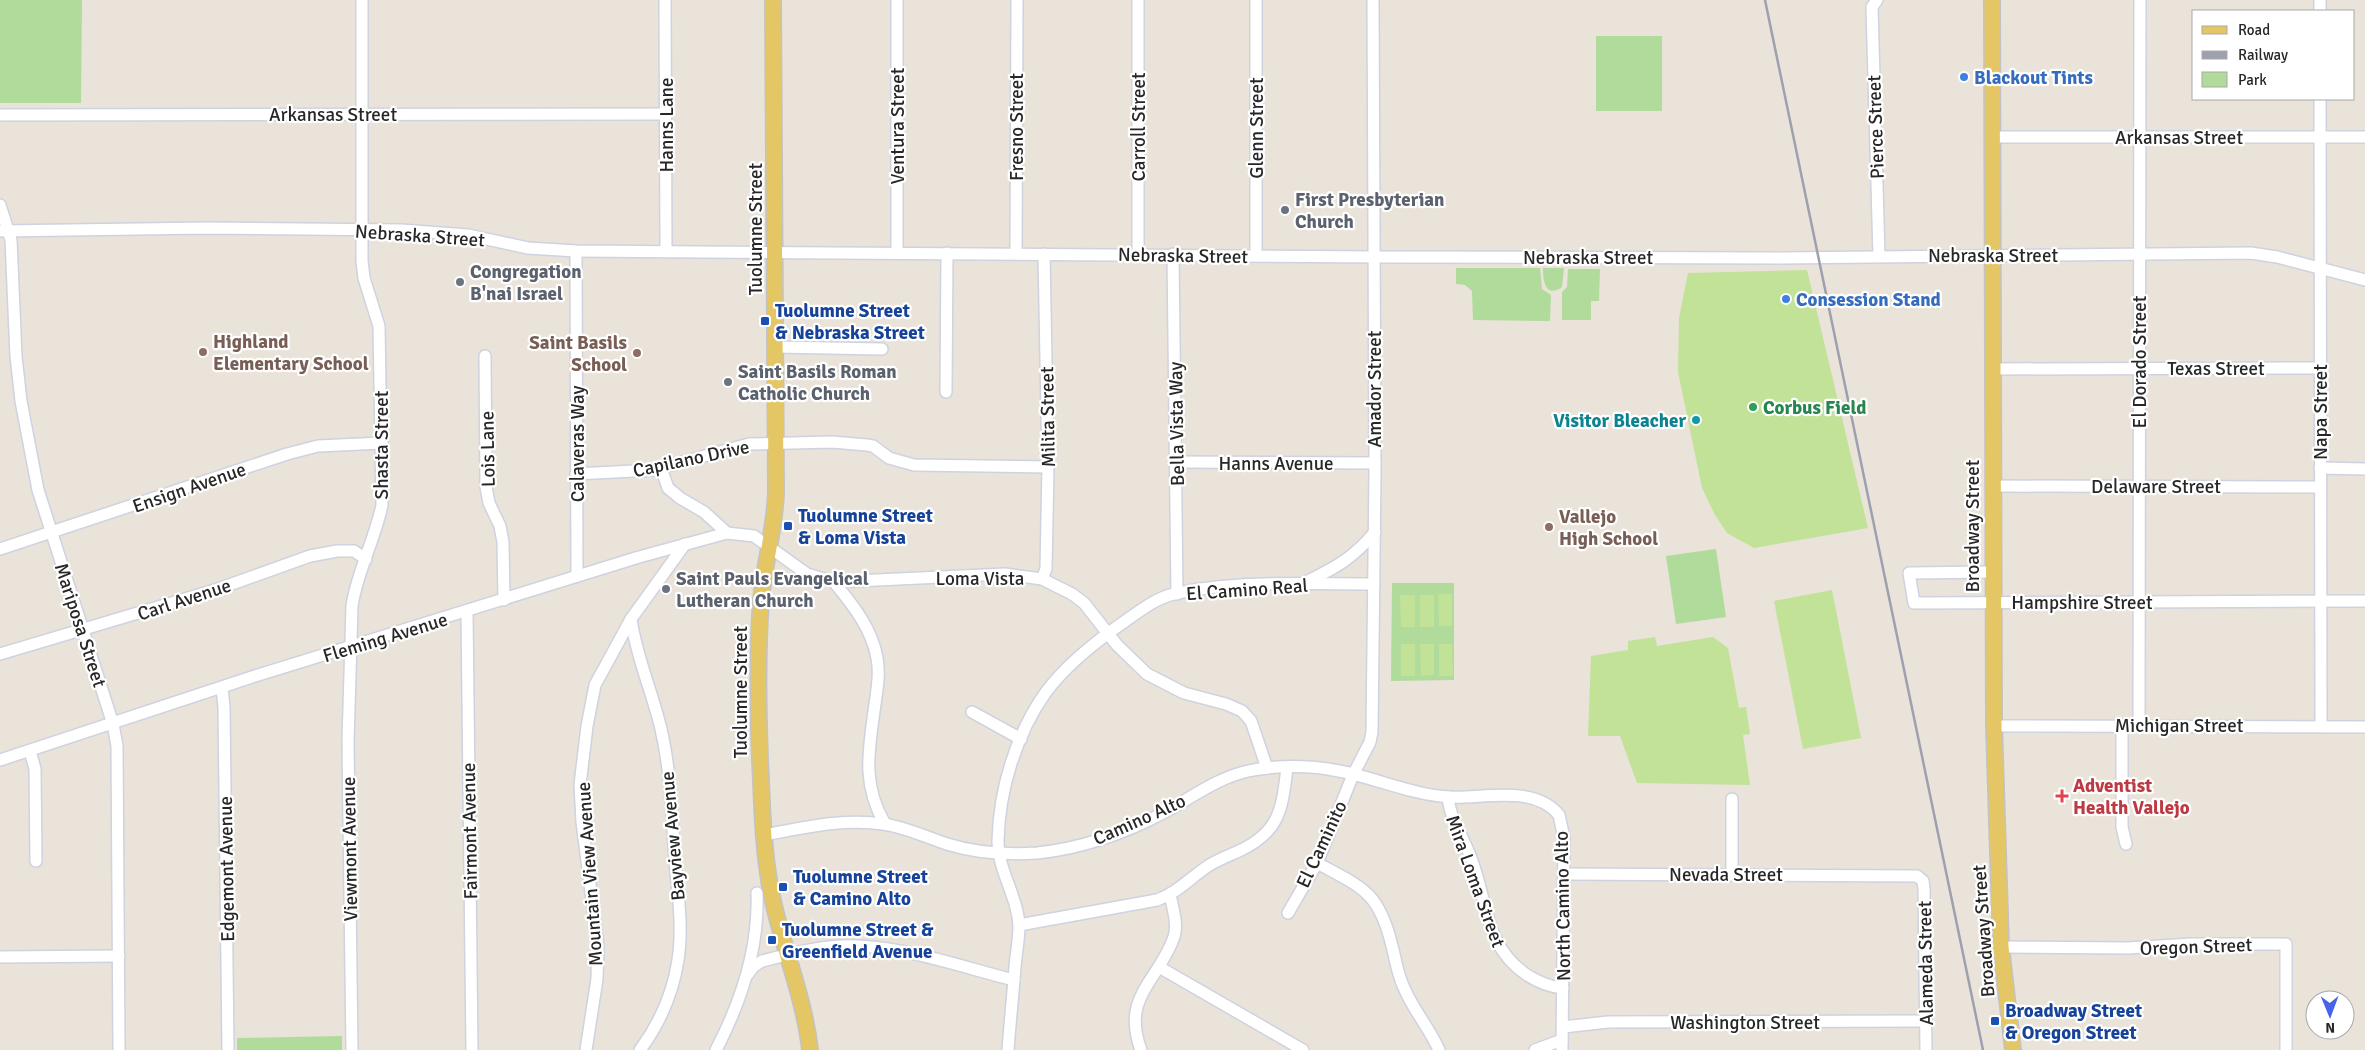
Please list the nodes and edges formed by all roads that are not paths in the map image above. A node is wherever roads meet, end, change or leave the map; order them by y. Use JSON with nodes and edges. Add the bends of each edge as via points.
{"nodes":[{"id":1,"x":362,"y":0,"type":"edge"},
{"id":2,"x":665,"y":0,"type":"edge"},
{"id":3,"x":773,"y":0,"type":"edge"},
{"id":4,"x":897,"y":0,"type":"edge"},
{"id":5,"x":1017,"y":0,"type":"edge"},
{"id":6,"x":1138,"y":0,"type":"edge"},
{"id":7,"x":1256,"y":0,"type":"edge"},
{"id":8,"x":1373,"y":0,"type":"edge"},
{"id":9,"x":1877,"y":0,"type":"edge"},
{"id":10,"x":1992,"y":0,"type":"edge"},
{"id":11,"x":2140,"y":0,"type":"edge"},
{"id":12,"x":2320,"y":100,"type":"edge"},
{"id":13,"x":362,"y":114,"type":"junction"},
{"id":14,"x":666,"y":114,"type":"junction"},
{"id":15,"x":0,"y":115,"type":"edge"},
{"id":16,"x":2140,"y":136,"type":"junction"},
{"id":17,"x":1993,"y":137,"type":"junction"},
{"id":18,"x":2320,"y":137,"type":"junction"},
{"id":19,"x":2365,"y":137,"type":"edge"},
{"id":20,"x":0,"y":205,"type":"edge"},
{"id":21,"x":362,"y":230,"type":"junction"},
{"id":22,"x":5,"y":231,"type":"edge"},
{"id":23,"x":576,"y":251,"type":"junction"},
{"id":24,"x":666,"y":251,"type":"junction"},
{"id":25,"x":775,"y":252,"type":"junction"},
{"id":26,"x":897,"y":253,"type":"junction"},
{"id":27,"x":947,"y":253,"type":"junction"},
{"id":28,"x":1016,"y":253,"type":"junction"},
{"id":29,"x":1044,"y":254,"type":"junction"},
{"id":30,"x":1138,"y":254,"type":"junction"},
{"id":31,"x":1173,"y":254,"type":"junction"},
{"id":32,"x":2140,"y":254,"type":"junction"},
{"id":33,"x":1993,"y":255,"type":"junction"},
{"id":34,"x":1256,"y":256,"type":"junction"},
{"id":35,"x":1879,"y":256,"type":"junction"},
{"id":36,"x":1373,"y":257,"type":"junction"},
{"id":37,"x":2320,"y":268,"type":"junction"},
{"id":38,"x":2365,"y":280,"type":"edge"},
{"id":39,"x":776,"y":347,"type":"junction"},
{"id":40,"x":882,"y":349,"type":"dead end"},
{"id":41,"x":485,"y":356,"type":"dead end"},
{"id":42,"x":2139,"y":368,"type":"junction"},
{"id":43,"x":2320,"y":368,"type":"junction"},
{"id":44,"x":1992,"y":369,"type":"junction"},
{"id":45,"x":946,"y":392,"type":"dead end"},
{"id":46,"x":776,"y":442,"type":"junction"},
{"id":47,"x":382,"y":443,"type":"junction"},
{"id":48,"x":1177,"y":462,"type":"junction"},
{"id":49,"x":1375,"y":464,"type":"junction"},
{"id":50,"x":1048,"y":467,"type":"junction"},
{"id":51,"x":661,"y":468,"type":"junction"},
{"id":52,"x":2320,"y":468,"type":"junction"},
{"id":53,"x":2365,"y":468,"type":"edge"},
{"id":54,"x":576,"y":474,"type":"junction"},
{"id":55,"x":1992,"y":486,"type":"junction"},
{"id":56,"x":2139,"y":486,"type":"junction"},
{"id":57,"x":2320,"y":487,"type":"junction"},
{"id":58,"x":1374,"y":532,"type":"junction"},
{"id":59,"x":51,"y":533,"type":"junction"},
{"id":60,"x":727,"y":533,"type":"junction"},
{"id":61,"x":685,"y":544,"type":"junction"},
{"id":62,"x":769,"y":547,"type":"junction"},
{"id":63,"x":0,"y":549,"type":"edge"},
{"id":64,"x":366,"y":559,"type":"junction"},
{"id":65,"x":1993,"y":572,"type":"junction"},
{"id":66,"x":577,"y":576,"type":"junction"},
{"id":67,"x":1042,"y":578,"type":"junction"},
{"id":68,"x":834,"y":582,"type":"junction"},
{"id":69,"x":1302,"y":584,"type":"junction"},
{"id":70,"x":1374,"y":584,"type":"junction"},
{"id":71,"x":1177,"y":594,"type":"junction"},
{"id":72,"x":504,"y":600,"type":"junction"},
{"id":73,"x":2139,"y":601,"type":"junction"},
{"id":74,"x":2320,"y":601,"type":"junction"},
{"id":75,"x":2365,"y":601,"type":"edge"},
{"id":76,"x":1993,"y":602,"type":"junction"},
{"id":77,"x":467,"y":612,"type":"junction"},
{"id":78,"x":631,"y":619,"type":"junction"},
{"id":79,"x":82,"y":631,"type":"junction"},
{"id":80,"x":1108,"y":633,"type":"junction"},
{"id":81,"x":350,"y":648,"type":"junction"},
{"id":82,"x":0,"y":654,"type":"edge"},
{"id":83,"x":222,"y":688,"type":"junction"},
{"id":84,"x":972,"y":712,"type":"dead end"},
{"id":85,"x":113,"y":724,"type":"junction"},
{"id":86,"x":2122,"y":725,"type":"junction"},
{"id":87,"x":2139,"y":725,"type":"junction"},
{"id":88,"x":1994,"y":726,"type":"junction"},
{"id":89,"x":2321,"y":726,"type":"junction"},
{"id":90,"x":2365,"y":726,"type":"edge"},
{"id":91,"x":1021,"y":739,"type":"junction"},
{"id":92,"x":30,"y":750,"type":"junction"},
{"id":93,"x":0,"y":760,"type":"edge"},
{"id":94,"x":1267,"y":768,"type":"junction"},
{"id":95,"x":1287,"y":768,"type":"junction"},
{"id":96,"x":1353,"y":775,"type":"junction"},
{"id":97,"x":1448,"y":796,"type":"junction"},
{"id":98,"x":1512,"y":796,"type":"joint"},
{"id":99,"x":1732,"y":800,"type":"dead end"},
{"id":100,"x":885,"y":824,"type":"junction"},
{"id":101,"x":764,"y":835,"type":"junction"},
{"id":102,"x":2126,"y":844,"type":"dead end"},
{"id":103,"x":999,"y":854,"type":"junction"},
{"id":104,"x":36,"y":861,"type":"dead end"},
{"id":105,"x":1317,"y":862,"type":"junction"},
{"id":106,"x":1564,"y":874,"type":"junction"},
{"id":107,"x":1732,"y":874,"type":"junction"},
{"id":108,"x":1889,"y":876,"type":"joint"},
{"id":109,"x":757,"y":893,"type":"dead end"},
{"id":110,"x":1170,"y":896,"type":"junction"},
{"id":111,"x":1288,"y":913,"type":"dead end"},
{"id":112,"x":1019,"y":925,"type":"junction"},
{"id":113,"x":2001,"y":947,"type":"junction"},
{"id":114,"x":0,"y":956,"type":"edge"},
{"id":115,"x":119,"y":956,"type":"junction"},
{"id":116,"x":787,"y":956,"type":"junction"},
{"id":117,"x":1159,"y":967,"type":"junction"},
{"id":118,"x":748,"y":974,"type":"junction"},
{"id":119,"x":1014,"y":980,"type":"junction"},
{"id":120,"x":1563,"y":988,"type":"junction"},
{"id":121,"x":1926,"y":1021,"type":"junction"},
{"id":122,"x":1563,"y":1027,"type":"junction"},
{"id":123,"x":1562,"y":1045,"type":"edge"},
{"id":124,"x":119,"y":1050,"type":"edge"},
{"id":125,"x":228,"y":1050,"type":"edge"},
{"id":126,"x":352,"y":1050,"type":"edge"},
{"id":127,"x":472,"y":1050,"type":"edge"},
{"id":128,"x":586,"y":1050,"type":"edge"},
{"id":129,"x":640,"y":1050,"type":"edge"},
{"id":130,"x":716,"y":1050,"type":"edge"},
{"id":131,"x":810,"y":1050,"type":"edge"},
{"id":132,"x":1008,"y":1050,"type":"edge"},
{"id":133,"x":1141,"y":1050,"type":"edge"},
{"id":134,"x":1303,"y":1050,"type":"edge"},
{"id":135,"x":1439,"y":1050,"type":"edge"},
{"id":136,"x":1535,"y":1050,"type":"edge"},
{"id":137,"x":1926,"y":1050,"type":"edge"},
{"id":138,"x":2013,"y":1050,"type":"edge"},
{"id":139,"x":2286,"y":1050,"type":"edge"}],
"edges":[{"from":1,"to":13,"type":"street","name":"Shasta Street"},
{"from":2,"to":14,"type":"street","name":"Hanns Lane"},
{"from":3,"to":25,"type":"main road","name":"Tuolumne Street"},
{"from":4,"to":26,"type":"street","name":"Ventura Street"},
{"from":5,"to":28,"type":"street","name":"Fresno Street"},
{"from":6,"to":30,"type":"street","name":"Carroll Street"},
{"from":7,"to":34,"type":"street","name":"Glenn Street"},
{"from":8,"to":36,"type":"street","name":"Amador Street"},
{"from":9,"to":35,"type":"street","name":"Pierce Street","via":[[1872,7]]},
{"from":10,"to":17,"type":"main road","name":"Broadway Street"},
{"from":11,"to":16,"type":"street","name":"El Dorado Street"},
{"from":12,"to":18,"type":"street","name":"Napa Street"},
{"from":13,"to":14,"type":"street","name":"Arkansas Street"},
{"from":13,"to":15,"type":"street","name":"Arkansas Street"},
{"from":13,"to":21,"type":"street","name":"Shasta Street"},
{"from":14,"to":24,"type":"street","name":"Hanns Lane"},
{"from":16,"to":17,"type":"street","name":"Arkansas Street"},
{"from":16,"to":18,"type":"street","name":"Arkansas Street"},
{"from":16,"to":32,"type":"street","name":"El Dorado Street"},
{"from":17,"to":33,"type":"main road","name":"Broadway Street"},
{"from":18,"to":19,"type":"street","name":"Arkansas Street"},
{"from":18,"to":37,"type":"street","name":"Napa Street"},
{"from":20,"to":22,"type":"street","name":"Mariposa Street"},
{"from":21,"to":22,"type":"street","name":"Nebraska Street"},
{"from":21,"to":23,"type":"street","name":"Nebraska Street","via":[[468,235],[528,248]]},
{"from":21,"to":47,"type":"street","name":"Shasta Street","via":[[364,278],[379,326]]},
{"from":22,"to":59,"type":"street","name":"Mariposa Street","via":[[13,265],[21,401],[38,490]]},
{"from":23,"to":24,"type":"street","name":"Nebraska Street"},
{"from":23,"to":54,"type":"street","name":"Calaveras Way"},
{"from":24,"to":25,"type":"street","name":"Nebraska Street"},
{"from":25,"to":26,"type":"street","name":"Nebraska Street"},
{"from":25,"to":39,"type":"main road","name":"Tuolumne Street"},
{"from":26,"to":27,"type":"street","name":"Nebraska Street"},
{"from":27,"to":28,"type":"street","name":"Nebraska Street"},
{"from":27,"to":45,"type":"street"},
{"from":28,"to":29,"type":"street","name":"Nebraska Street"},
{"from":29,"to":30,"type":"street","name":"Nebraska Street"},
{"from":29,"to":50,"type":"street","name":"Milita Street"},
{"from":30,"to":31,"type":"street","name":"Nebraska Street"},
{"from":31,"to":34,"type":"street","name":"Nebraska Street"},
{"from":31,"to":48,"type":"street","name":"Bella Vista Way"},
{"from":32,"to":33,"type":"street","name":"Nebraska Street"},
{"from":32,"to":37,"type":"street","name":"Nebraska Street","via":[[2251,253]]},
{"from":32,"to":42,"type":"street","name":"El Dorado Street"},
{"from":33,"to":35,"type":"street","name":"Nebraska Street"},
{"from":33,"to":44,"type":"main road","name":"Broadway Street"},
{"from":34,"to":36,"type":"street","name":"Nebraska Street"},
{"from":35,"to":36,"type":"street","name":"Nebraska Street"},
{"from":36,"to":49,"type":"street","name":"Amador Street"},
{"from":37,"to":38,"type":"street","name":"Nebraska Street"},
{"from":37,"to":43,"type":"street","name":"Napa Street"},
{"from":39,"to":40,"type":"street"},
{"from":39,"to":46,"type":"main road","name":"Tuolumne Street"},
{"from":41,"to":72,"type":"street","name":"Lois Lane","via":[[486,487],[503,542]]},
{"from":42,"to":43,"type":"street","name":"Texas Street"},
{"from":42,"to":44,"type":"street","name":"Texas Street"},
{"from":42,"to":56,"type":"street","name":"El Dorado Street"},
{"from":43,"to":52,"type":"street","name":"Napa Street"},
{"from":44,"to":55,"type":"main road","name":"Broadway Street"},
{"from":46,"to":50,"type":"street","name":"Capilano Drive","via":[[873,446],[889,458],[914,465]]},
{"from":46,"to":51,"type":"street","name":"Capilano Drive","via":[[749,444]]},
{"from":46,"to":62,"type":"main road","name":"Tuolumne Street","via":[[775,511]]},
{"from":47,"to":59,"type":"street","name":"Ensign Avenue","via":[[318,446],[287,454]]},
{"from":47,"to":64,"type":"street","name":"Shasta Street","via":[[382,505],[378,528]]},
{"from":48,"to":49,"type":"street","name":"Hanns Avenue"},
{"from":48,"to":71,"type":"street","name":"Bella Vista Way"},
{"from":49,"to":58,"type":"street","name":"Amador Street"},
{"from":50,"to":67,"type":"street","name":"Milita Street","via":[[1046,569]]},
{"from":51,"to":54,"type":"street","name":"Capilano Drive"},
{"from":51,"to":60,"type":"street","via":[[668,488],[704,512]]},
{"from":52,"to":53,"type":"street"},
{"from":52,"to":57,"type":"street","name":"Napa Street"},
{"from":54,"to":66,"type":"street","name":"Calaveras Way"},
{"from":55,"to":56,"type":"street","name":"Delaware Street"},
{"from":55,"to":65,"type":"main road","name":"Broadway Street"},
{"from":56,"to":57,"type":"street","name":"Delaware Street"},
{"from":56,"to":73,"type":"street","name":"El Dorado Street"},
{"from":57,"to":74,"type":"street","name":"Napa Street"},
{"from":58,"to":69,"type":"street","via":[[1348,559]]},
{"from":58,"to":70,"type":"street","name":"Amador Street"},
{"from":59,"to":63,"type":"street","name":"Ensign Avenue"},
{"from":59,"to":79,"type":"street","name":"Mariposa Street"},
{"from":60,"to":61,"type":"street","name":"Fleming Avenue"},
{"from":60,"to":62,"type":"street","name":"Fleming Avenue","via":[[754,536]]},
{"from":61,"to":66,"type":"street","name":"Fleming Avenue"},
{"from":61,"to":78,"type":"street","name":"Mountain View Avenue"},
{"from":62,"to":68,"type":"street","name":"Loma Vista","via":[[807,574]]},
{"from":62,"to":101,"type":"main road","name":"Tuolumne Street","via":[[758,645]]},
{"from":64,"to":79,"type":"street","name":"Carl Avenue","via":[[346,551],[310,556],[215,590]]},
{"from":64,"to":81,"type":"street","name":"Shasta Street","via":[[355,584]]},
{"from":65,"to":76,"type":"main road","name":"Broadway Street"},
{"from":65,"to":76,"type":"street","name":"Hampshire Street","via":[[1909,573],[1914,603]]},
{"from":66,"to":72,"type":"street","name":"Fleming Avenue"},
{"from":67,"to":68,"type":"street","name":"Loma Vista","via":[[1005,574]]},
{"from":67,"to":80,"type":"street","name":"Loma Vista","via":[[1084,604]]},
{"from":68,"to":100,"type":"street","via":[[866,627],[877,658],[878,683],[869,776],[872,796]]},
{"from":69,"to":70,"type":"street","name":"El Camino Real"},
{"from":69,"to":71,"type":"street","name":"El Camino Real","via":[[1202,589]]},
{"from":70,"to":96,"type":"street","name":"Amador Street","via":[[1372,732]]},
{"from":71,"to":80,"type":"street","name":"El Camino Real","via":[[1143,608]]},
{"from":72,"to":77,"type":"street","name":"Fleming Avenue"},
{"from":73,"to":74,"type":"street","name":"Hampshire Street"},
{"from":73,"to":76,"type":"street","name":"Hampshire Street"},
{"from":73,"to":87,"type":"street","name":"El Dorado Street"},
{"from":74,"to":75,"type":"street","name":"Hampshire Street"},
{"from":74,"to":89,"type":"street","name":"Napa Street"},
{"from":76,"to":88,"type":"main road","name":"Broadway Street"},
{"from":77,"to":81,"type":"street","name":"Fleming Avenue"},
{"from":77,"to":127,"type":"street","name":"Fairmont Avenue"},
{"from":78,"to":128,"type":"street","name":"Mountain View Avenue","via":[[595,685],[583,752],[580,785],[582,822],[598,948],[597,979]]},
{"from":78,"to":129,"type":"street","name":"Bayview Avenue","via":[[634,643],[655,705],[666,756],[679,924],[678,960],[663,1014]]},
{"from":79,"to":82,"type":"street","name":"Carl Avenue"},
{"from":79,"to":85,"type":"street","name":"Mariposa Street"},
{"from":80,"to":91,"type":"street","name":"El Camino Real","via":[[1070,665],[1046,692]]},
{"from":80,"to":94,"type":"street","name":"Loma Vista","via":[[1131,660],[1168,686],[1242,711],[1251,721]]},
{"from":81,"to":83,"type":"street","name":"Fleming Avenue"},
{"from":81,"to":126,"type":"street","name":"Viewmont Avenue"},
{"from":83,"to":85,"type":"street","name":"Fleming Avenue"},
{"from":83,"to":125,"type":"street","name":"Edgemont Avenue"},
{"from":84,"to":91,"type":"street"},
{"from":85,"to":92,"type":"street","name":"Fleming Avenue"},
{"from":85,"to":115,"type":"street","name":"Mariposa Street","via":[[118,774]]},
{"from":86,"to":87,"type":"street","name":"Michigan Street"},
{"from":86,"to":88,"type":"street","name":"Michigan Street"},
{"from":86,"to":102,"type":"street","via":[[2122,827]]},
{"from":87,"to":89,"type":"street","name":"Michigan Street"},
{"from":88,"to":113,"type":"main road","name":"Broadway Street"},
{"from":89,"to":90,"type":"street","name":"Michigan Street"},
{"from":91,"to":103,"type":"street","name":"El Camino Real","via":[[1004,791]]},
{"from":92,"to":93,"type":"street","name":"Fleming Avenue"},
{"from":92,"to":104,"type":"street","via":[[35,768]]},
{"from":94,"to":95,"type":"street","name":"Camino Alto"},
{"from":94,"to":103,"type":"street","name":"Camino Alto","via":[[1225,778],[1160,814],[1103,837],[1039,853]]},
{"from":95,"to":96,"type":"street","name":"Camino Alto"},
{"from":95,"to":110,"type":"street","via":[[1283,804],[1271,830],[1257,842],[1207,867]]},
{"from":96,"to":97,"type":"street","name":"Camino Alto"},
{"from":96,"to":105,"type":"street","name":"El Caminito"},
{"from":97,"to":98,"type":"street","name":"Camino Alto"},
{"from":97,"to":120,"type":"street","name":"Mira Loma Street","via":[[1449,810],[1470,854],[1491,928],[1502,953],[1530,977]]},
{"from":98,"to":106,"type":"street","name":"North Camino Alto","via":[[1539,799],[1559,815],[1564,838]]},
{"from":99,"to":107,"type":"street"},
{"from":100,"to":101,"type":"street","name":"Camino Alto","via":[[830,824]]},
{"from":100,"to":103,"type":"street","name":"Camino Alto","via":[[950,845]]},
{"from":101,"to":116,"type":"main road","name":"Tuolumne Street","via":[[771,895]]},
{"from":103,"to":112,"type":"street","name":"El Camino Real"},
{"from":105,"to":111,"type":"street","name":"El Caminito"},
{"from":105,"to":135,"type":"street","via":[[1362,888],[1376,902],[1388,929],[1405,991]]},
{"from":106,"to":107,"type":"street","name":"Nevada Street"},
{"from":106,"to":120,"type":"street","name":"North Camino Alto"},
{"from":107,"to":108,"type":"street","name":"Nevada Street"},
{"from":108,"to":121,"type":"street","name":"Alameda Street","via":[[1914,875],[1924,884]]},
{"from":109,"to":118,"type":"street","via":[[758,917]]},
{"from":110,"to":112,"type":"street"},
{"from":110,"to":117,"type":"street","via":[[1175,919],[1174,936]]},
{"from":112,"to":119,"type":"street","name":"El Camino Real"},
{"from":113,"to":138,"type":"main road","name":"Broadway Street"},
{"from":113,"to":139,"type":"street","name":"Oregon Street","via":[[2286,944]]},
{"from":114,"to":115,"type":"street"},
{"from":115,"to":124,"type":"street","name":"Mariposa Street"},
{"from":116,"to":118,"type":"street","via":[[762,961]]},
{"from":116,"to":119,"type":"street","via":[[839,946],[872,947]]},
{"from":116,"to":131,"type":"main road","name":"Tuolumne Street","via":[[804,1013]]},
{"from":117,"to":133,"type":"street","via":[[1136,1007],[1134,1020]]},
{"from":117,"to":134,"type":"street"},
{"from":118,"to":130,"type":"street"},
{"from":119,"to":132,"type":"street","name":"El Camino Real"},
{"from":120,"to":122,"type":"street","name":"North Camino Alto"},
{"from":121,"to":122,"type":"street","name":"Washington Street","via":[[1608,1022]]},
{"from":121,"to":137,"type":"street","name":"Alameda Street"},
{"from":122,"to":123,"type":"street","name":"North Camino Alto"},
{"from":123,"to":136,"type":"street"}]}
